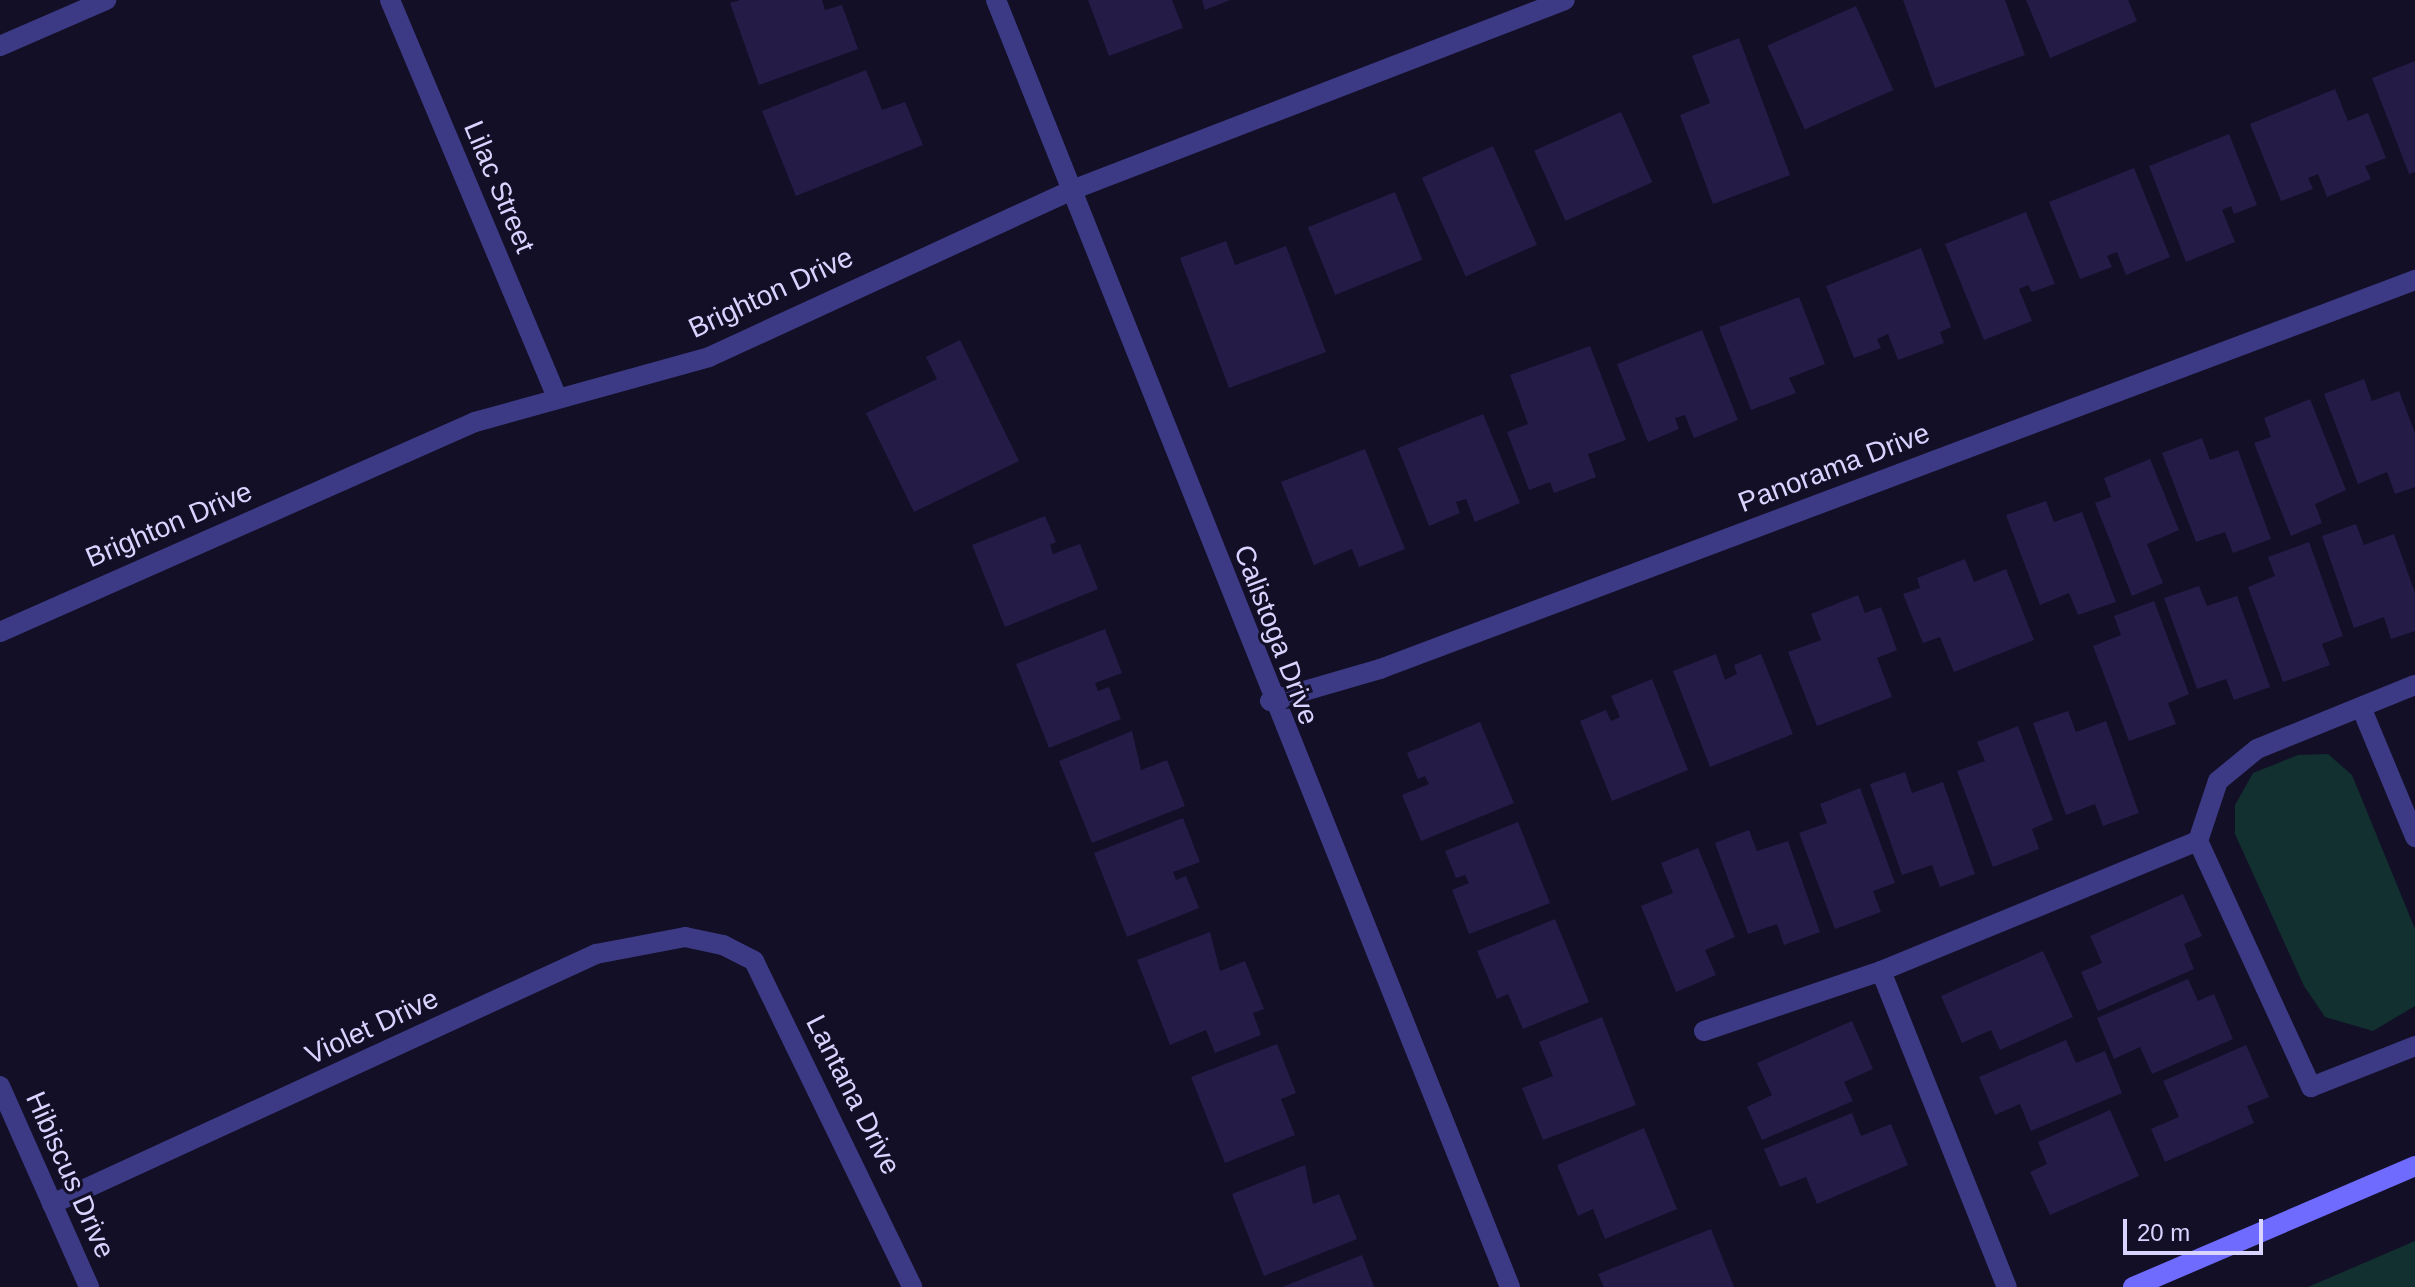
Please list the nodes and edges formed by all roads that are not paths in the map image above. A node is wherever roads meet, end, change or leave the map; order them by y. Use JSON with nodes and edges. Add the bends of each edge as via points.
{"nodes":[{"id":1,"x":106,"y":0,"type":"edge"},
{"id":2,"x":390,"y":0,"type":"edge"},
{"id":3,"x":996,"y":0,"type":"edge"},
{"id":4,"x":1565,"y":0,"type":"edge"},
{"id":5,"x":0,"y":46,"type":"edge"},
{"id":6,"x":1072,"y":190,"type":"junction"},
{"id":7,"x":2415,"y":280,"type":"edge"},
{"id":8,"x":556,"y":395,"type":"junction"},
{"id":9,"x":0,"y":632,"type":"edge"},
{"id":10,"x":2415,"y":685,"type":"edge"},
{"id":11,"x":1270,"y":701,"type":"junction"},
{"id":12,"x":2361,"y":707,"type":"junction"},
{"id":13,"x":2415,"y":837,"type":"edge"},
{"id":14,"x":2198,"y":841,"type":"junction"},
{"id":15,"x":723,"y":945,"type":"joint"},
{"id":16,"x":1881,"y":971,"type":"junction"},
{"id":17,"x":1704,"y":1031,"type":"dead end"},
{"id":18,"x":2415,"y":1046,"type":"edge"},
{"id":19,"x":0,"y":1086,"type":"edge"},
{"id":20,"x":2415,"y":1166,"type":"edge"},
{"id":21,"x":52,"y":1204,"type":"junction"},
{"id":22,"x":89,"y":1287,"type":"edge"},
{"id":23,"x":912,"y":1287,"type":"edge"},
{"id":24,"x":1510,"y":1287,"type":"edge"},
{"id":25,"x":2007,"y":1287,"type":"edge"},
{"id":26,"x":2133,"y":1287,"type":"edge"}],
"edges":[{"from":1,"to":5,"type":"street"},
{"from":2,"to":8,"type":"street","name":"Lilac Street"},
{"from":3,"to":6,"type":"street","name":"Calistoga Drive"},
{"from":4,"to":6,"type":"street","name":"Brighton Drive"},
{"from":6,"to":8,"type":"street","name":"Brighton Drive","via":[[709,357]]},
{"from":6,"to":11,"type":"street","name":"Calistoga Drive"},
{"from":7,"to":11,"type":"street","name":"Panorama Drive","via":[[1380,669]]},
{"from":8,"to":9,"type":"street","name":"Brighton Drive","via":[[475,422]]},
{"from":10,"to":12,"type":"street"},
{"from":11,"to":24,"type":"street","name":"Calistoga Drive"},
{"from":12,"to":13,"type":"street"},
{"from":12,"to":14,"type":"street","via":[[2257,749],[2218,781]]},
{"from":14,"to":16,"type":"street"},
{"from":14,"to":18,"type":"street","via":[[2311,1087]]},
{"from":15,"to":21,"type":"street","name":"Violet Drive","via":[[685,937],[596,954]]},
{"from":15,"to":23,"type":"street","name":"Lantana Drive","via":[[754,961]]},
{"from":16,"to":17,"type":"street"},
{"from":16,"to":25,"type":"street"},
{"from":19,"to":21,"type":"street","name":"Hibiscus Drive"},
{"from":20,"to":26,"type":"street"},
{"from":21,"to":22,"type":"street","name":"Hibiscus Drive"}]}
